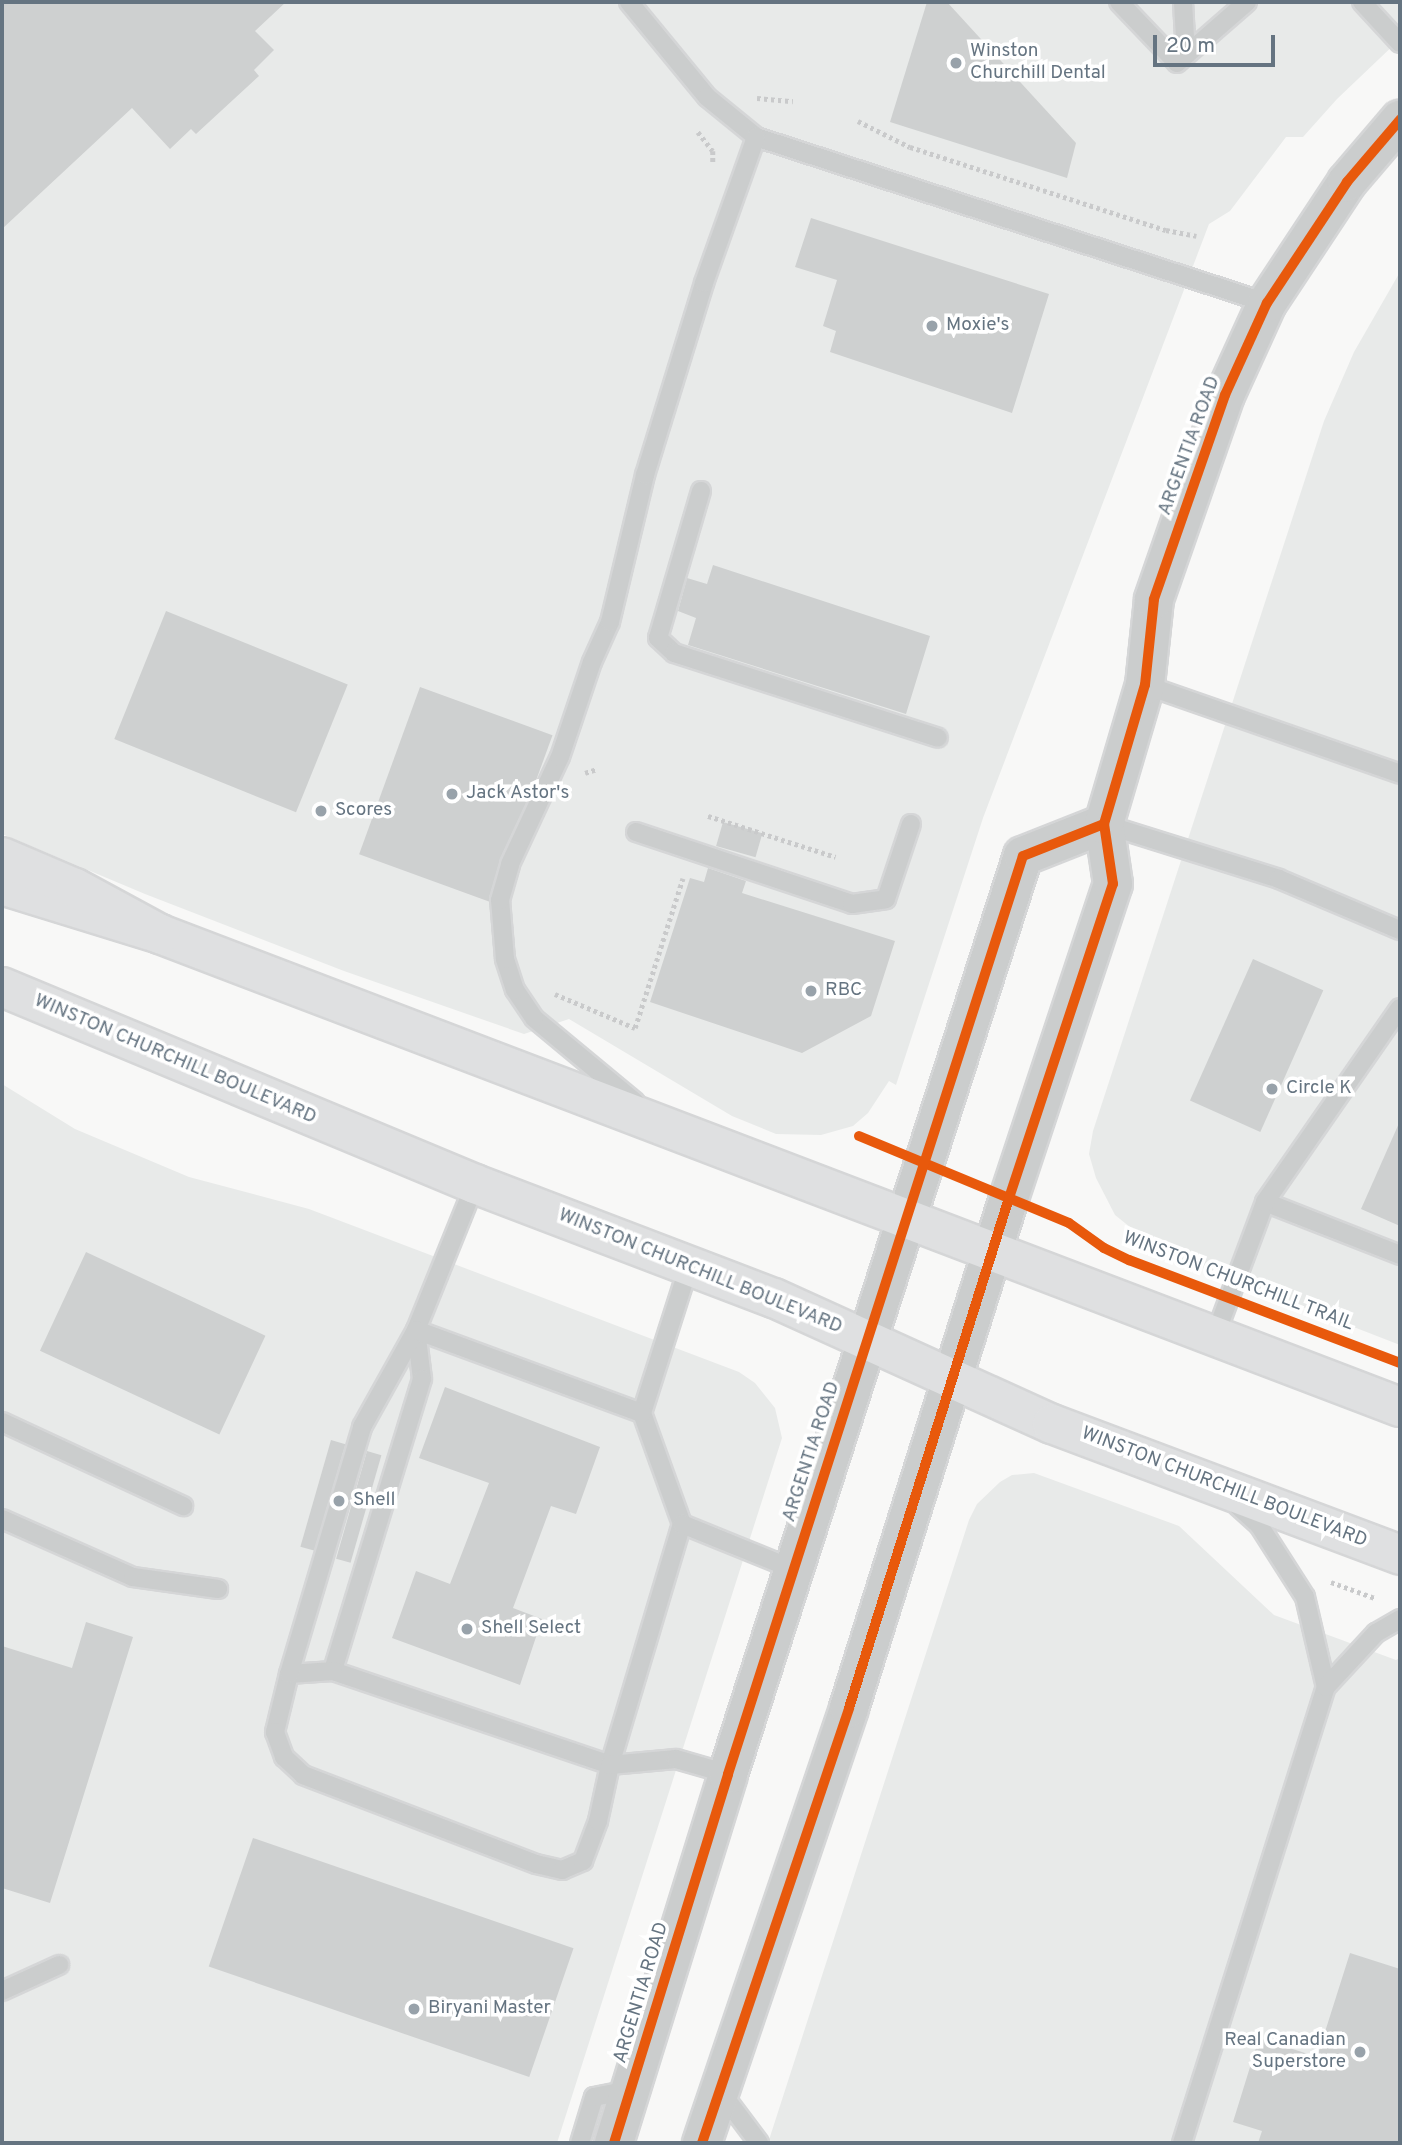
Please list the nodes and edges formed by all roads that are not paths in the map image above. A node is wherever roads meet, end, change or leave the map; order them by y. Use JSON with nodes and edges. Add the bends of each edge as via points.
{"nodes":[{"id":1,"x":629,"y":2,"type":"edge"},
{"id":2,"x":1119,"y":2,"type":"edge"},
{"id":3,"x":1183,"y":2,"type":"edge"},
{"id":4,"x":1247,"y":2,"type":"edge"},
{"id":5,"x":1362,"y":2,"type":"edge"},
{"id":6,"x":1400,"y":43,"type":"edge"},
{"id":7,"x":1186,"y":55,"type":"junction"},
{"id":8,"x":1400,"y":120,"type":"edge"},
{"id":9,"x":756,"y":137,"type":"junction"},
{"id":10,"x":1267,"y":303,"type":"junction"},
{"id":11,"x":701,"y":491,"type":"dead end"},
{"id":12,"x":1145,"y":685,"type":"junction"},
{"id":13,"x":938,"y":738,"type":"dead end"},
{"id":14,"x":1400,"y":774,"type":"edge"},
{"id":15,"x":911,"y":824,"type":"dead end"},
{"id":16,"x":1104,"y":824,"type":"junction"},
{"id":17,"x":636,"y":832,"type":"dead end"},
{"id":18,"x":2,"y":857,"type":"edge"},
{"id":19,"x":2,"y":885,"type":"edge"},
{"id":20,"x":1400,"y":930,"type":"edge"},
{"id":21,"x":160,"y":934,"type":"junction"},
{"id":22,"x":2,"y":987,"type":"edge"},
{"id":23,"x":1400,"y":1012,"type":"edge"},
{"id":24,"x":657,"y":1122,"type":"junction"},
{"id":25,"x":475,"y":1184,"type":"junction"},
{"id":26,"x":1265,"y":1202,"type":"junction"},
{"id":27,"x":905,"y":1218,"type":"junction"},
{"id":28,"x":993,"y":1252,"type":"junction"},
{"id":29,"x":1400,"y":1255,"type":"edge"},
{"id":30,"x":689,"y":1266,"type":"junction"},
{"id":31,"x":416,"y":1330,"type":"junction"},
{"id":32,"x":1215,"y":1336,"type":"junction"},
{"id":33,"x":867,"y":1339,"type":"junction"},
{"id":34,"x":954,"y":1379,"type":"junction"},
{"id":35,"x":1400,"y":1406,"type":"edge"},
{"id":36,"x":642,"y":1413,"type":"junction"},
{"id":37,"x":2,"y":1422,"type":"edge"},
{"id":38,"x":1214,"y":1486,"type":"junction"},
{"id":39,"x":183,"y":1506,"type":"dead end"},
{"id":40,"x":2,"y":1519,"type":"edge"},
{"id":41,"x":682,"y":1524,"type":"junction"},
{"id":42,"x":1400,"y":1555,"type":"edge"},
{"id":43,"x":793,"y":1569,"type":"junction"},
{"id":44,"x":218,"y":1589,"type":"dead end"},
{"id":45,"x":1400,"y":1619,"type":"edge"},
{"id":46,"x":333,"y":1671,"type":"junction"},
{"id":47,"x":289,"y":1674,"type":"junction"},
{"id":48,"x":1325,"y":1687,"type":"junction"},
{"id":49,"x":610,"y":1765,"type":"junction"},
{"id":50,"x":728,"y":1774,"type":"junction"},
{"id":51,"x":59,"y":1965,"type":"dead end"},
{"id":52,"x":2,"y":1991,"type":"edge"},
{"id":53,"x":630,"y":2090,"type":"junction"},
{"id":54,"x":720,"y":2091,"type":"junction"},
{"id":55,"x":580,"y":2143,"type":"edge"},
{"id":56,"x":614,"y":2143,"type":"edge"},
{"id":57,"x":702,"y":2143,"type":"edge"},
{"id":58,"x":759,"y":2143,"type":"edge"},
{"id":59,"x":1182,"y":2143,"type":"edge"}],
"edges":[{"from":1,"to":9,"type":"lane","via":[[707,97]]},
{"from":2,"to":7,"type":"lane","via":[[1177,63]]},
{"from":3,"to":7,"type":"lane"},
{"from":4,"to":7,"type":"lane"},
{"from":5,"to":6,"type":"lane"},
{"from":8,"to":10,"type":"street","name":"ARGENTIA ROAD","via":[[1347,182]]},
{"from":9,"to":10,"type":"lane"},
{"from":9,"to":24,"type":"lane","via":[[704,283],[645,475],[610,622],[560,757],[510,864],[499,900],[505,959],[515,990],[534,1018]]},
{"from":10,"to":12,"type":"street","name":"ARGENTIA ROAD","via":[[1225,395],[1154,599]]},
{"from":11,"to":13,"type":"lane","via":[[658,638],[674,653]]},
{"from":12,"to":14,"type":"lane"},
{"from":12,"to":16,"type":"street","name":"ARGENTIA ROAD"},
{"from":15,"to":17,"type":"lane","via":[[886,899],[852,904]]},
{"from":16,"to":20,"type":"lane","via":[[1279,879]]},
{"from":16,"to":27,"type":"street","name":"ARGENTIA ROAD","via":[[1023,856]]},
{"from":16,"to":28,"type":"street","name":"ARGENTIA ROAD","via":[[1113,884]]},
{"from":18,"to":21,"type":"main road","via":[[75,888]]},
{"from":19,"to":21,"type":"main road"},
{"from":21,"to":24,"type":"main road"},
{"from":22,"to":25,"type":"main road","name":"WINSTON CHURCHILL BOULEVARD"},
{"from":23,"to":26,"type":"lane"},
{"from":24,"to":27,"type":"main road"},
{"from":25,"to":30,"type":"main road","name":"WINSTON CHURCHILL BOULEVARD"},
{"from":25,"to":31,"type":"lane"},
{"from":26,"to":29,"type":"lane"},
{"from":26,"to":32,"type":"lane"},
{"from":27,"to":28,"type":"main road"},
{"from":27,"to":33,"type":"street","name":"ARGENTIA ROAD"},
{"from":28,"to":32,"type":"main road"},
{"from":28,"to":34,"type":"street","name":"ARGENTIA ROAD"},
{"from":30,"to":33,"type":"main road","name":"WINSTON CHURCHILL BOULEVARD","via":[[774,1297]]},
{"from":30,"to":36,"type":"lane"},
{"from":31,"to":36,"type":"lane"},
{"from":31,"to":46,"type":"lane","via":[[422,1379]]},
{"from":31,"to":47,"type":"lane","via":[[362,1427]]},
{"from":32,"to":35,"type":"main road"},
{"from":33,"to":34,"type":"main road","name":"WINSTON CHURCHILL BOULEVARD"},
{"from":33,"to":43,"type":"street","name":"ARGENTIA ROAD"},
{"from":34,"to":38,"type":"main road","name":"WINSTON CHURCHILL BOULEVARD","via":[[1052,1424]]},
{"from":34,"to":54,"type":"street","name":"ARGENTIA ROAD"},
{"from":36,"to":41,"type":"lane"},
{"from":37,"to":39,"type":"lane"},
{"from":38,"to":42,"type":"main road","name":"WINSTON CHURCHILL BOULEVARD"},
{"from":38,"to":48,"type":"lane","via":[[1259,1525],[1305,1597]]},
{"from":40,"to":44,"type":"lane","via":[[133,1577]]},
{"from":41,"to":43,"type":"lane"},
{"from":41,"to":49,"type":"lane"},
{"from":43,"to":50,"type":"street","name":"ARGENTIA ROAD"},
{"from":45,"to":48,"type":"lane","via":[[1376,1633]]},
{"from":46,"to":47,"type":"lane"},
{"from":46,"to":49,"type":"lane"},
{"from":47,"to":49,"type":"lane","via":[[275,1732],[284,1757],[303,1775],[536,1864],[562,1870],[583,1861],[598,1821]]},
{"from":48,"to":59,"type":"lane"},
{"from":49,"to":50,"type":"lane","via":[[676,1759]]},
{"from":50,"to":53,"type":"street","name":"ARGENTIA ROAD"},
{"from":51,"to":52,"type":"lane"},
{"from":53,"to":55,"type":"lane","via":[[594,2097]]},
{"from":53,"to":56,"type":"street","name":"ARGENTIA ROAD"},
{"from":54,"to":57,"type":"street","name":"ARGENTIA ROAD"},
{"from":54,"to":58,"type":"lane"}]}
